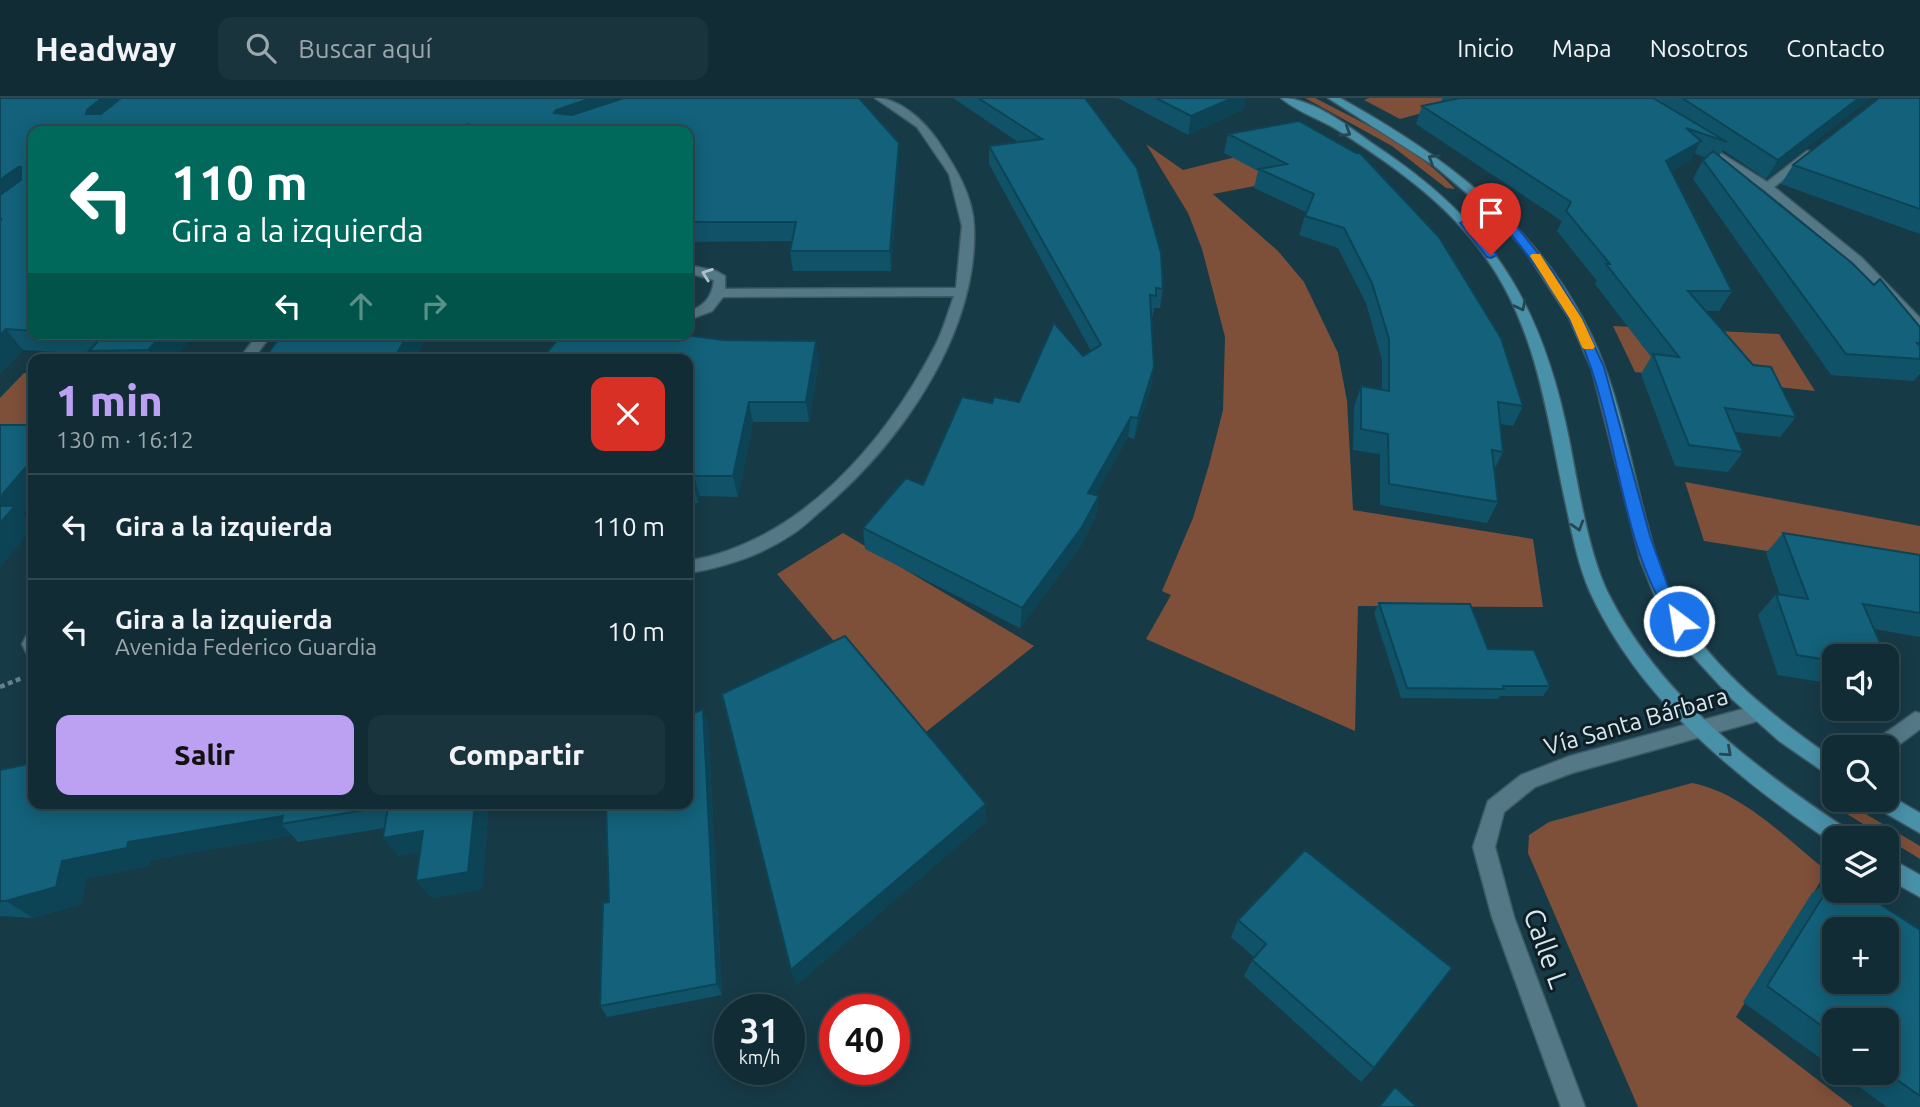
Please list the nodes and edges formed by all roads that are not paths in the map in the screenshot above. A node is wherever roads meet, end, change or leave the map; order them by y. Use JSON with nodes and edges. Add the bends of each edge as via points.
{"nodes":[{"id":1,"x":880,"y":98,"type":"edge"},
{"id":2,"x":1286,"y":98,"type":"edge"},
{"id":3,"x":1333,"y":98,"type":"edge"},
{"id":4,"x":1692,"y":137,"type":"edge"},
{"id":5,"x":1819,"y":147,"type":"edge"},
{"id":6,"x":1767,"y":187,"type":"junction"},
{"id":7,"x":1505,"y":220,"type":"junction"},
{"id":8,"x":1466,"y":223,"type":"junction"},
{"id":9,"x":693,"y":270,"type":"edge"},
{"id":10,"x":962,"y":292,"type":"junction"},
{"id":11,"x":717,"y":293,"type":"junction"},
{"id":12,"x":693,"y":315,"type":"edge"},
{"id":13,"x":1920,"y":326,"type":"edge"},
{"id":14,"x":260,"y":340,"type":"edge"},
{"id":15,"x":250,"y":354,"type":"edge"},
{"id":16,"x":693,"y":566,"type":"edge"},
{"id":17,"x":1758,"y":713,"type":"junction"},
{"id":18,"x":1920,"y":721,"type":"edge"},
{"id":19,"x":1702,"y":730,"type":"junction"},
{"id":20,"x":1896,"y":735,"type":"edge"},
{"id":21,"x":1822,"y":762,"type":"edge"},
{"id":22,"x":1495,"y":807,"type":"joint"},
{"id":23,"x":1899,"y":811,"type":"edge"},
{"id":24,"x":1920,"y":824,"type":"edge"},
{"id":25,"x":1824,"y":826,"type":"edge"},
{"id":26,"x":1899,"y":874,"type":"edge"},
{"id":27,"x":1920,"y":887,"type":"edge"},
{"id":28,"x":1573,"y":1107,"type":"edge"}],
"edges":[{"from":1,"to":10,"type":"street","via":[[920,125],[954,174],[968,226]]},
{"from":2,"to":8,"type":"street","one_way":true,"via":[[1378,152],[1436,194]]},
{"from":7,"to":3,"type":"street","one_way":true,"via":[[1458,175]]},
{"from":4,"to":6,"type":"street"},
{"from":5,"to":6,"type":"street"},
{"from":6,"to":13,"type":"street","via":[[1858,261]]},
{"from":7,"to":8,"type":"street"},
{"from":7,"to":17,"type":"street","via":[[1548,272],[1598,367],[1642,536],[1664,599],[1710,665]]},
{"from":8,"to":19,"type":"street","one_way":true,"via":[[1504,271],[1530,322],[1556,412],[1573,511],[1598,591],[1626,643]]},
{"from":11,"to":9,"type":"street","one_way":true,"via":[[720,279]]},
{"from":10,"to":11,"type":"street"},
{"from":10,"to":16,"type":"street","via":[[943,345],[897,421],[848,479],[786,531],[719,562]]},
{"from":11,"to":12,"type":"street","via":[[706,311]]},
{"from":14,"to":15,"type":"street"},
{"from":17,"to":19,"type":"street","name":"Vía Santa Bárbara"},
{"from":17,"to":21,"type":"street"},
{"from":18,"to":20,"type":"street"},
{"from":19,"to":22,"type":"street","name":"Vía Santa Bárbara","via":[[1570,765],[1528,781]]},
{"from":19,"to":25,"type":"street","one_way":true},
{"from":22,"to":28,"type":"street","name":"Calle L","via":[[1484,846],[1503,917]]},
{"from":23,"to":24,"type":"street"},
{"from":26,"to":27,"type":"street"}]}
